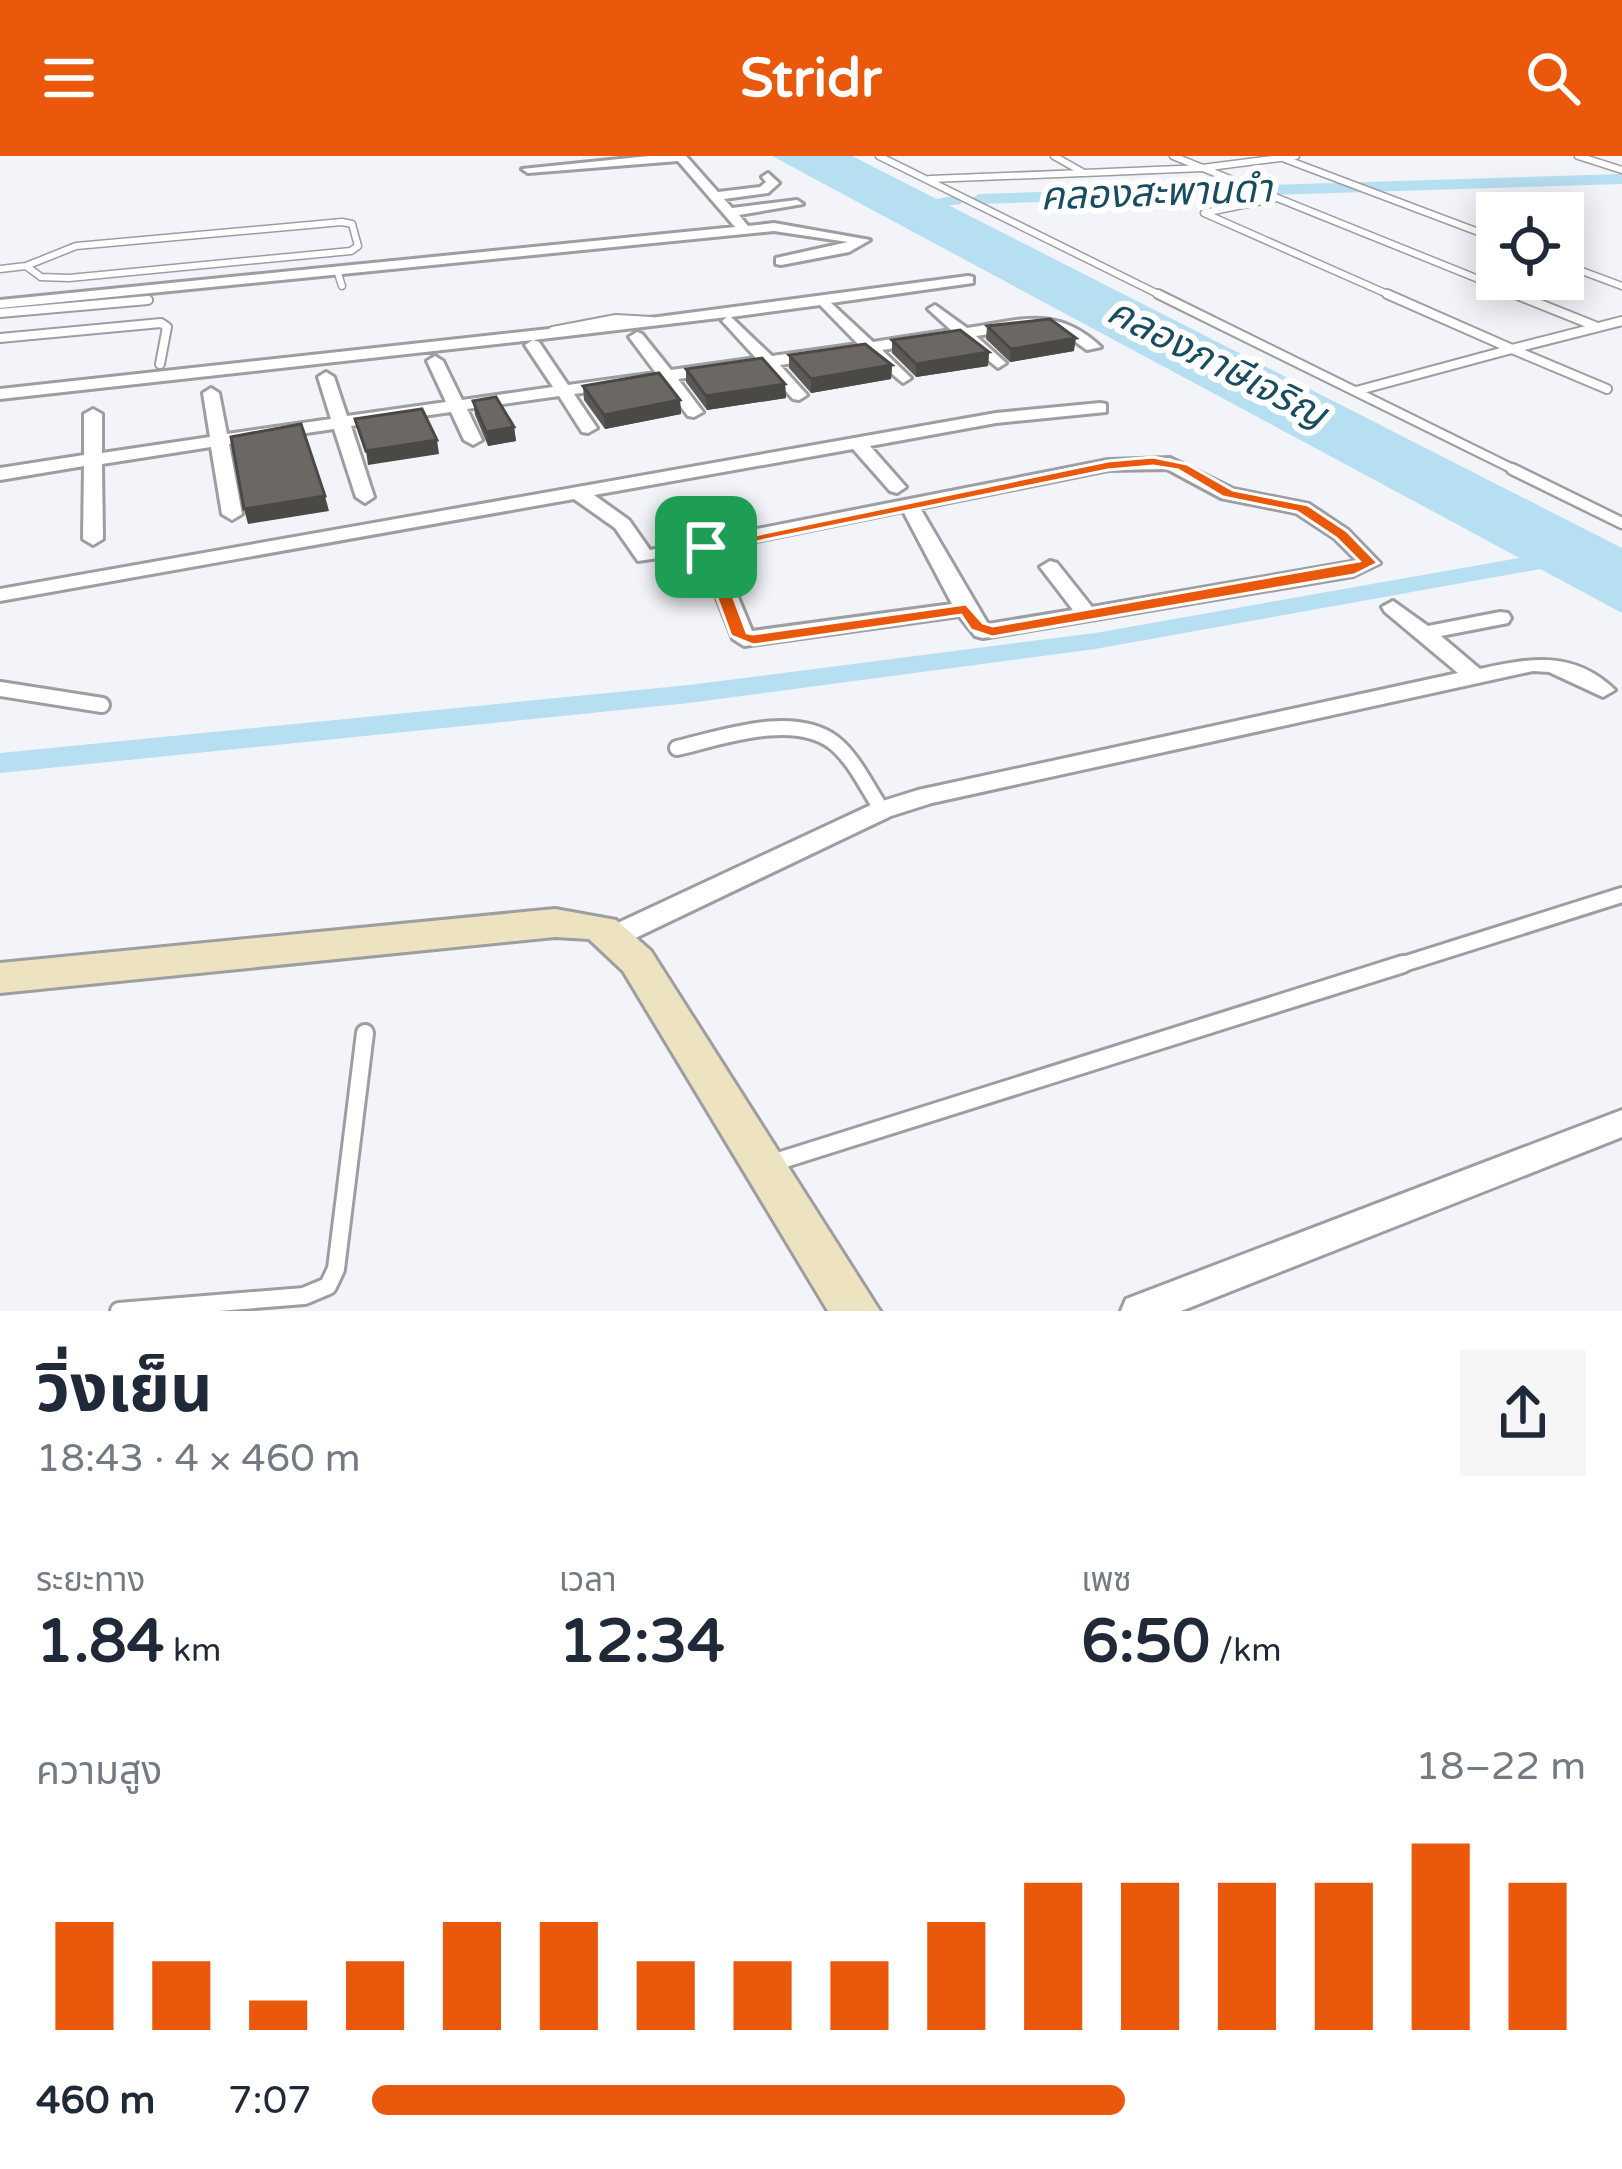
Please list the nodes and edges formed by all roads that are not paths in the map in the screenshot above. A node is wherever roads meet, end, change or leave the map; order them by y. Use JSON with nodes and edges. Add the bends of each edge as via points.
{"nodes":[{"id":1,"x":681,"y":156,"type":"edge"},
{"id":2,"x":879,"y":156,"type":"edge"},
{"id":3,"x":1054,"y":156,"type":"edge"},
{"id":4,"x":1173,"y":156,"type":"edge"},
{"id":5,"x":1296,"y":156,"type":"edge"},
{"id":6,"x":1578,"y":156,"type":"edge"},
{"id":7,"x":1282,"y":158,"type":"edge"},
{"id":8,"x":1202,"y":168,"type":"junction"},
{"id":9,"x":528,"y":169,"type":"dead end"},
{"id":10,"x":1622,"y":170,"type":"edge"},
{"id":11,"x":1084,"y":173,"type":"junction"},
{"id":12,"x":768,"y":178,"type":"dead end"},
{"id":13,"x":925,"y":179,"type":"junction"},
{"id":14,"x":717,"y":196,"type":"junction"},
{"id":15,"x":1276,"y":198,"type":"junction"},
{"id":16,"x":797,"y":204,"type":"dead end"},
{"id":17,"x":731,"y":212,"type":"junction"},
{"id":18,"x":744,"y":230,"type":"junction"},
{"id":19,"x":1476,"y":231,"type":"edge"},
{"id":20,"x":781,"y":261,"type":"dead end"},
{"id":21,"x":26,"y":266,"type":"junction"},
{"id":22,"x":0,"y":269,"type":"edge"},
{"id":23,"x":1584,"y":272,"type":"edge"},
{"id":24,"x":968,"y":280,"type":"dead end"},
{"id":25,"x":1622,"y":286,"type":"edge"},
{"id":26,"x":148,"y":300,"type":"dead end"},
{"id":27,"x":0,"y":304,"type":"edge"},
{"id":28,"x":826,"y":306,"type":"dead end"},
{"id":29,"x":935,"y":309,"type":"dead end"},
{"id":30,"x":0,"y":313,"type":"edge"},
{"id":31,"x":730,"y":320,"type":"dead end"},
{"id":32,"x":1622,"y":322,"type":"edge"},
{"id":33,"x":1598,"y":327,"type":"junction"},
{"id":34,"x":964,"y":334,"type":"junction"},
{"id":35,"x":638,"y":337,"type":"dead end"},
{"id":36,"x":0,"y":338,"type":"edge"},
{"id":37,"x":537,"y":339,"type":"junction"},
{"id":38,"x":1093,"y":346,"type":"dead end"},
{"id":39,"x":870,"y":348,"type":"junction"},
{"id":40,"x":1512,"y":349,"type":"junction"},
{"id":41,"x":435,"y":361,"type":"dead end"},
{"id":42,"x":771,"y":363,"type":"junction"},
{"id":43,"x":998,"y":363,"type":"dead end"},
{"id":44,"x":160,"y":364,"type":"dead end"},
{"id":45,"x":326,"y":377,"type":"dead end"},
{"id":46,"x":903,"y":377,"type":"dead end"},
{"id":47,"x":669,"y":379,"type":"junction"},
{"id":48,"x":563,"y":388,"type":"junction"},
{"id":49,"x":1606,"y":389,"type":"dead end"},
{"id":50,"x":1354,"y":391,"type":"junction"},
{"id":51,"x":211,"y":393,"type":"dead end"},
{"id":52,"x":0,"y":394,"type":"edge"},
{"id":53,"x":800,"y":395,"type":"dead end"},
{"id":54,"x":454,"y":404,"type":"junction"},
{"id":55,"x":1100,"y":408,"type":"dead end"},
{"id":56,"x":694,"y":412,"type":"dead end"},
{"id":57,"x":93,"y":414,"type":"dead end"},
{"id":58,"x":338,"y":422,"type":"junction"},
{"id":59,"x":588,"y":428,"type":"dead end"},
{"id":60,"x":220,"y":440,"type":"junction"},
{"id":61,"x":473,"y":440,"type":"dead end"},
{"id":62,"x":859,"y":444,"type":"junction"},
{"id":63,"x":95,"y":459,"type":"junction"},
{"id":64,"x":0,"y":474,"type":"edge"},
{"id":65,"x":580,"y":494,"type":"junction"},
{"id":66,"x":903,"y":496,"type":"junction"},
{"id":67,"x":365,"y":497,"type":"dead end"},
{"id":68,"x":232,"y":514,"type":"dead end"},
{"id":69,"x":1622,"y":524,"type":"edge"},
{"id":70,"x":93,"y":539,"type":"dead end"},
{"id":71,"x":706,"y":547,"type":"junction"},
{"id":72,"x":1050,"y":567,"type":"dead end"},
{"id":73,"x":0,"y":595,"type":"edge"},
{"id":74,"x":1393,"y":607,"type":"dead end"},
{"id":75,"x":966,"y":609,"type":"junction"},
{"id":76,"x":1088,"y":616,"type":"junction"},
{"id":77,"x":1500,"y":618,"type":"dead end"},
{"id":78,"x":1424,"y":633,"type":"junction"},
{"id":79,"x":1477,"y":677,"type":"junction"},
{"id":80,"x":0,"y":689,"type":"edge"},
{"id":81,"x":1603,"y":690,"type":"dead end"},
{"id":82,"x":102,"y":705,"type":"dead end"},
{"id":83,"x":677,"y":748,"type":"dead end"},
{"id":84,"x":882,"y":810,"type":"junction"},
{"id":85,"x":1622,"y":896,"type":"edge"},
{"id":86,"x":617,"y":935,"type":"junction"},
{"id":87,"x":0,"y":978,"type":"edge"},
{"id":88,"x":365,"y":1033,"type":"dead end"},
{"id":89,"x":1622,"y":1123,"type":"edge"},
{"id":90,"x":765,"y":1166,"type":"junction"},
{"id":91,"x":119,"y":1311,"type":"edge"},
{"id":92,"x":855,"y":1311,"type":"edge"},
{"id":93,"x":1139,"y":1311,"type":"edge"}],
"edges":[{"from":1,"to":9,"type":"street"},
{"from":1,"to":14,"type":"street"},
{"from":2,"to":13,"type":"lane"},
{"from":3,"to":11,"type":"lane"},
{"from":4,"to":8,"type":"lane"},
{"from":5,"to":7,"type":"lane"},
{"from":6,"to":10,"type":"lane"},
{"from":7,"to":8,"type":"lane"},
{"from":7,"to":19,"type":"lane"},
{"from":8,"to":11,"type":"lane"},
{"from":8,"to":15,"type":"lane"},
{"from":11,"to":13,"type":"lane"},
{"from":12,"to":14,"type":"street","via":[[773,183],[764,190]]},
{"from":13,"to":50,"type":"lane"},
{"from":14,"to":17,"type":"street"},
{"from":15,"to":33,"type":"lane"},
{"from":15,"to":40,"type":"lane","via":[[1204,213]]},
{"from":16,"to":17,"type":"street"},
{"from":17,"to":18,"type":"street"},
{"from":18,"to":20,"type":"street","via":[[790,227],[863,240]]},
{"from":18,"to":27,"type":"street","via":[[340,278]]},
{"from":21,"to":21,"type":"lane","via":[[41,277],[69,278],[358,247],[352,224],[342,222],[76,246]]},
{"from":21,"to":22,"type":"lane"},
{"from":23,"to":25,"type":"lane"},
{"from":24,"to":37,"type":"street"},
{"from":26,"to":30,"type":"lane"},
{"from":28,"to":39,"type":"street"},
{"from":29,"to":34,"type":"street"},
{"from":31,"to":42,"type":"street"},
{"from":32,"to":33,"type":"lane"},
{"from":33,"to":40,"type":"lane"},
{"from":34,"to":38,"type":"street","via":[[1048,321]]},
{"from":34,"to":39,"type":"street"},
{"from":34,"to":43,"type":"street"},
{"from":35,"to":47,"type":"street"},
{"from":36,"to":44,"type":"lane","via":[[161,323],[167,327]]},
{"from":37,"to":48,"type":"street"},
{"from":37,"to":52,"type":"street"},
{"from":39,"to":42,"type":"street"},
{"from":39,"to":46,"type":"street"},
{"from":40,"to":49,"type":"lane"},
{"from":40,"to":50,"type":"lane"},
{"from":41,"to":54,"type":"street"},
{"from":42,"to":47,"type":"street"},
{"from":42,"to":53,"type":"street"},
{"from":45,"to":58,"type":"street"},
{"from":47,"to":48,"type":"street"},
{"from":47,"to":56,"type":"street"},
{"from":48,"to":54,"type":"street"},
{"from":48,"to":59,"type":"street"},
{"from":50,"to":69,"type":"lane"},
{"from":51,"to":60,"type":"street"},
{"from":54,"to":58,"type":"street"},
{"from":54,"to":61,"type":"street"},
{"from":55,"to":62,"type":"street"},
{"from":57,"to":63,"type":"street"},
{"from":58,"to":60,"type":"street"},
{"from":58,"to":67,"type":"street"},
{"from":60,"to":63,"type":"street"},
{"from":60,"to":68,"type":"street"},
{"from":62,"to":65,"type":"street"},
{"from":62,"to":66,"type":"street"},
{"from":63,"to":64,"type":"street"},
{"from":63,"to":70,"type":"street"},
{"from":65,"to":71,"type":"street","via":[[622,524],[645,557]]},
{"from":65,"to":73,"type":"street"},
{"from":66,"to":71,"type":"street"},
{"from":66,"to":75,"type":"street"},
{"from":66,"to":76,"type":"street","via":[[1170,463],[1228,494],[1302,508],[1370,563]]},
{"from":71,"to":75,"type":"street","via":[[744,639]]},
{"from":72,"to":76,"type":"street"},
{"from":74,"to":78,"type":"street"},
{"from":75,"to":76,"type":"street","via":[[992,631]]},
{"from":77,"to":78,"type":"street"},
{"from":78,"to":79,"type":"street"},
{"from":79,"to":81,"type":"street","via":[[1544,663]]},
{"from":79,"to":84,"type":"street"},
{"from":80,"to":82,"type":"lane"},
{"from":83,"to":84,"type":"lane","via":[[760,731],[811,732],[832,741]]},
{"from":84,"to":86,"type":"street"},
{"from":85,"to":90,"type":"lane"},
{"from":86,"to":87,"type":"street","via":[[592,924],[555,923]]},
{"from":86,"to":90,"type":"street"},
{"from":88,"to":91,"type":"lane","via":[[328,1286],[304,1295]]},
{"from":89,"to":93,"type":"street"},
{"from":90,"to":92,"type":"street"}]}
